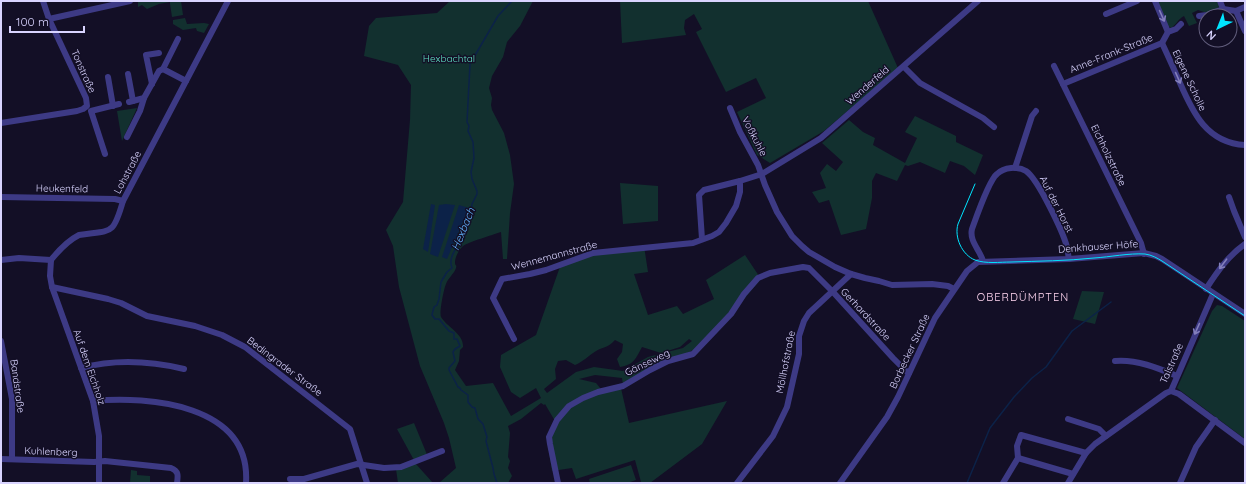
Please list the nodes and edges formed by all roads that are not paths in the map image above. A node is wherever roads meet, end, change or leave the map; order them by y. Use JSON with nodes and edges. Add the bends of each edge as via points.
{"nodes":[{"id":1,"x":43,"y":1,"type":"edge"},
{"id":2,"x":130,"y":1,"type":"edge"},
{"id":3,"x":228,"y":1,"type":"edge"},
{"id":4,"x":978,"y":1,"type":"edge"},
{"id":5,"x":1137,"y":1,"type":"edge"},
{"id":6,"x":1155,"y":1,"type":"edge"},
{"id":7,"x":1106,"y":14,"type":"dead end"},
{"id":8,"x":1238,"y":15,"type":"edge"},
{"id":9,"x":50,"y":19,"type":"junction"},
{"id":10,"x":1181,"y":24,"type":"dead end"},
{"id":11,"x":1245,"y":31,"type":"edge"},
{"id":12,"x":1168,"y":32,"type":"junction"},
{"id":13,"x":178,"y":38,"type":"dead end"},
{"id":14,"x":1162,"y":43,"type":"junction"},
{"id":15,"x":159,"y":53,"type":"dead end"},
{"id":16,"x":1054,"y":66,"type":"dead end"},
{"id":17,"x":904,"y":67,"type":"junction"},
{"id":18,"x":163,"y":69,"type":"junction"},
{"id":19,"x":128,"y":74,"type":"dead end"},
{"id":20,"x":108,"y":77,"type":"dead end"},
{"id":21,"x":186,"y":81,"type":"junction"},
{"id":22,"x":152,"y":84,"type":"junction"},
{"id":23,"x":1063,"y":84,"type":"junction"},
{"id":24,"x":144,"y":98,"type":"junction"},
{"id":25,"x":730,"y":108,"type":"dead end"},
{"id":26,"x":89,"y":109,"type":"junction"},
{"id":27,"x":1036,"y":111,"type":"dead end"},
{"id":28,"x":1,"y":124,"type":"edge"},
{"id":29,"x":994,"y":127,"type":"dead end"},
{"id":30,"x":127,"y":137,"type":"dead end"},
{"id":31,"x":1245,"y":145,"type":"edge"},
{"id":32,"x":106,"y":154,"type":"dead end"},
{"id":33,"x":1015,"y":168,"type":"junction"},
{"id":34,"x":762,"y":174,"type":"junction"},
{"id":35,"x":740,"y":181,"type":"junction"},
{"id":36,"x":1,"y":197,"type":"edge"},
{"id":37,"x":1230,"y":197,"type":"dead end"},
{"id":38,"x":123,"y":201,"type":"junction"},
{"id":39,"x":1245,"y":237,"type":"edge"},
{"id":40,"x":702,"y":239,"type":"junction"},
{"id":41,"x":1245,"y":244,"type":"edge"},
{"id":42,"x":1144,"y":254,"type":"junction"},
{"id":43,"x":1069,"y":259,"type":"junction"},
{"id":44,"x":1,"y":260,"type":"edge"},
{"id":45,"x":51,"y":260,"type":"junction"},
{"id":46,"x":983,"y":261,"type":"junction"},
{"id":47,"x":809,"y":268,"type":"joint"},
{"id":48,"x":851,"y":274,"type":"junction"},
{"id":49,"x":52,"y":287,"type":"junction"},
{"id":50,"x":954,"y":289,"type":"junction"},
{"id":51,"x":1206,"y":289,"type":"junction"},
{"id":52,"x":833,"y":292,"type":"junction"},
{"id":53,"x":1213,"y":294,"type":"junction"},
{"id":54,"x":1245,"y":314,"type":"edge"},
{"id":55,"x":514,"y":339,"type":"dead end"},
{"id":56,"x":1,"y":341,"type":"edge"},
{"id":57,"x":1115,"y":360,"type":"dead end"},
{"id":58,"x":82,"y":368,"type":"junction"},
{"id":59,"x":184,"y":369,"type":"dead end"},
{"id":60,"x":910,"y":373,"type":"junction"},
{"id":61,"x":1177,"y":376,"type":"junction"},
{"id":62,"x":1171,"y":391,"type":"junction"},
{"id":63,"x":93,"y":402,"type":"junction"},
{"id":64,"x":1068,"y":420,"type":"dead end"},
{"id":65,"x":1215,"y":420,"type":"junction"},
{"id":66,"x":1106,"y":436,"type":"junction"},
{"id":67,"x":1245,"y":443,"type":"edge"},
{"id":68,"x":442,"y":451,"type":"dead end"},
{"id":69,"x":1086,"y":453,"type":"junction"},
{"id":70,"x":1018,"y":458,"type":"junction"},
{"id":71,"x":1,"y":459,"type":"edge"},
{"id":72,"x":12,"y":459,"type":"junction"},
{"id":73,"x":100,"y":462,"type":"junction"},
{"id":74,"x":362,"y":464,"type":"junction"},
{"id":75,"x":1073,"y":474,"type":"junction"},
{"id":76,"x":290,"y":479,"type":"dead end"},
{"id":77,"x":99,"y":483,"type":"edge"},
{"id":78,"x":177,"y":483,"type":"edge"},
{"id":79,"x":246,"y":483,"type":"edge"},
{"id":80,"x":367,"y":483,"type":"edge"},
{"id":81,"x":558,"y":483,"type":"edge"},
{"id":82,"x":737,"y":483,"type":"edge"},
{"id":83,"x":840,"y":483,"type":"edge"},
{"id":84,"x":1003,"y":483,"type":"edge"},
{"id":85,"x":1068,"y":483,"type":"edge"},
{"id":86,"x":1180,"y":483,"type":"edge"}],
"edges":[{"from":1,"to":9,"type":"street","name":"Tonstraße"},
{"from":2,"to":9,"type":"street"},
{"from":3,"to":21,"type":"street","name":"Lohstraße"},
{"from":4,"to":17,"type":"street","name":"Wenderfeld"},
{"from":5,"to":7,"type":"street"},
{"from":6,"to":12,"type":"street","one_way":true},
{"from":8,"to":11,"type":"street"},
{"from":9,"to":26,"type":"street","name":"Tonstraße"},
{"from":10,"to":12,"type":"street","name":"Anne-Frank-Straße"},
{"from":12,"to":14,"type":"street","name":"Anne-Frank-Straße"},
{"from":13,"to":18,"type":"street","name":"Lohstraße"},
{"from":14,"to":23,"type":"street","name":"Anne-Frank-Straße"},
{"from":14,"to":31,"type":"street","name":"Eigene Scholle","one_way":true,"via":[[1196,118],[1216,136]]},
{"from":15,"to":22,"type":"street","via":[[146,55]]},
{"from":16,"to":23,"type":"street","name":"Eichholzstraße"},
{"from":17,"to":29,"type":"street","via":[[920,83],[983,118]]},
{"from":17,"to":34,"type":"street","name":"Wenderfeld","via":[[821,138]]},
{"from":18,"to":21,"type":"street"},
{"from":18,"to":22,"type":"street","name":"Lohstraße","via":[[159,71]]},
{"from":19,"to":24,"type":"street","via":[[131,102]]},
{"from":20,"to":26,"type":"street","via":[[116,105]]},
{"from":21,"to":38,"type":"street","name":"Lohstraße"},
{"from":22,"to":24,"type":"street","name":"Lohstraße"},
{"from":23,"to":42,"type":"street","name":"Eichholzstraße","via":[[1141,243]]},
{"from":24,"to":30,"type":"street","name":"Lohstraße"},
{"from":25,"to":34,"type":"street","name":"Voßkuhle"},
{"from":26,"to":28,"type":"street"},
{"from":26,"to":32,"type":"street","name":"Tonstraße"},
{"from":27,"to":33,"type":"street","via":[[1032,116]]},
{"from":33,"to":43,"type":"street","name":"Auf der Horst","via":[[1026,172],[1034,180],[1053,214],[1067,246]]},
{"from":33,"to":46,"type":"street","via":[[1000,171],[993,178],[972,230],[971,238]]},
{"from":34,"to":35,"type":"street"},
{"from":34,"to":48,"type":"street","via":[[777,212],[792,236],[809,252]]},
{"from":35,"to":40,"type":"street","name":"Wennemannstraße","via":[[736,206],[726,223],[719,232]]},
{"from":35,"to":40,"type":"street","via":[[704,190],[699,195]]},
{"from":36,"to":38,"type":"street","name":"Heukenfeld"},
{"from":37,"to":39,"type":"street"},
{"from":38,"to":45,"type":"street","name":"Lohstraße","via":[[112,228],[75,237],[63,245]]},
{"from":40,"to":55,"type":"street","name":"Wennemannstraße","via":[[693,243],[593,253],[541,271],[502,279],[493,298]]},
{"from":41,"to":51,"type":"street","one_way":true,"via":[[1222,264]]},
{"from":42,"to":43,"type":"street","name":"Denkhauser Höfe"},
{"from":42,"to":51,"type":"street","name":"Denkhauser Höfe","via":[[1156,256]]},
{"from":43,"to":46,"type":"street","name":"Denkhauser Höfe"},
{"from":44,"to":45,"type":"street"},
{"from":45,"to":49,"type":"street","name":"Auf dem Eichholz"},
{"from":46,"to":50,"type":"street","name":"Borbecker Straße","via":[[972,266]]},
{"from":47,"to":52,"type":"street","name":"Gerhardstraße"},
{"from":47,"to":81,"type":"street","name":"Gänseweg","via":[[770,273],[758,278],[731,314],[693,354],[668,361],[623,386],[598,392],[569,406],[557,420],[549,437]]},
{"from":48,"to":50,"type":"street","via":[[892,286],[932,284]]},
{"from":48,"to":52,"type":"street","name":"Möllhofstraße"},
{"from":49,"to":58,"type":"street","name":"Auf dem Eichholz"},
{"from":49,"to":74,"type":"street","name":"Bedingrader Straße","via":[[108,298],[147,316],[199,327],[245,347],[350,429]]},
{"from":50,"to":60,"type":"street","name":"Borbecker Straße","via":[[929,328]]},
{"from":51,"to":53,"type":"street","name":"Denkhauser Höfe"},
{"from":52,"to":60,"type":"street","name":"Gerhardstraße"},
{"from":52,"to":82,"type":"street","name":"Möllhofstraße","via":[[804,321],[787,407],[773,436]]},
{"from":53,"to":54,"type":"street","name":"Denkhauser Höfe"},
{"from":53,"to":61,"type":"street","name":"Talstraße","one_way":true},
{"from":56,"to":72,"type":"street","name":"Bandstraße","via":[[12,399]]},
{"from":57,"to":61,"type":"street","via":[[1158,368]]},
{"from":58,"to":59,"type":"street","via":[[136,362]]},
{"from":58,"to":63,"type":"street","name":"Auf dem Eichholz"},
{"from":60,"to":83,"type":"street","name":"Borbecker Straße","via":[[887,417]]},
{"from":61,"to":62,"type":"street","name":"Talstraße"},
{"from":62,"to":65,"type":"street"},
{"from":62,"to":66,"type":"street","name":"Talstraße"},
{"from":63,"to":73,"type":"street","name":"Auf dem Eichholz","via":[[99,436]]},
{"from":63,"to":79,"type":"street","via":[[148,400],[205,416],[223,427],[236,443],[244,460]]},
{"from":64,"to":66,"type":"street","via":[[1099,429]]},
{"from":65,"to":67,"type":"street"},
{"from":65,"to":86,"type":"street","via":[[1196,447]]},
{"from":66,"to":69,"type":"street","name":"Talstraße"},
{"from":68,"to":74,"type":"street","via":[[396,468]]},
{"from":69,"to":70,"type":"street","via":[[1021,435]]},
{"from":69,"to":75,"type":"street","name":"Talstraße"},
{"from":70,"to":75,"type":"street"},
{"from":70,"to":84,"type":"street"},
{"from":71,"to":72,"type":"street","name":"Kuhlenberg"},
{"from":72,"to":73,"type":"street","name":"Kuhlenberg"},
{"from":73,"to":77,"type":"street","name":"Auf dem Eichholz"},
{"from":73,"to":78,"type":"street","name":"Kuhlenberg","via":[[171,468],[177,471]]},
{"from":74,"to":76,"type":"street","via":[[304,479]]},
{"from":74,"to":80,"type":"street","name":"Bedingrader Straße"},
{"from":75,"to":85,"type":"street","name":"Talstraße"}]}
